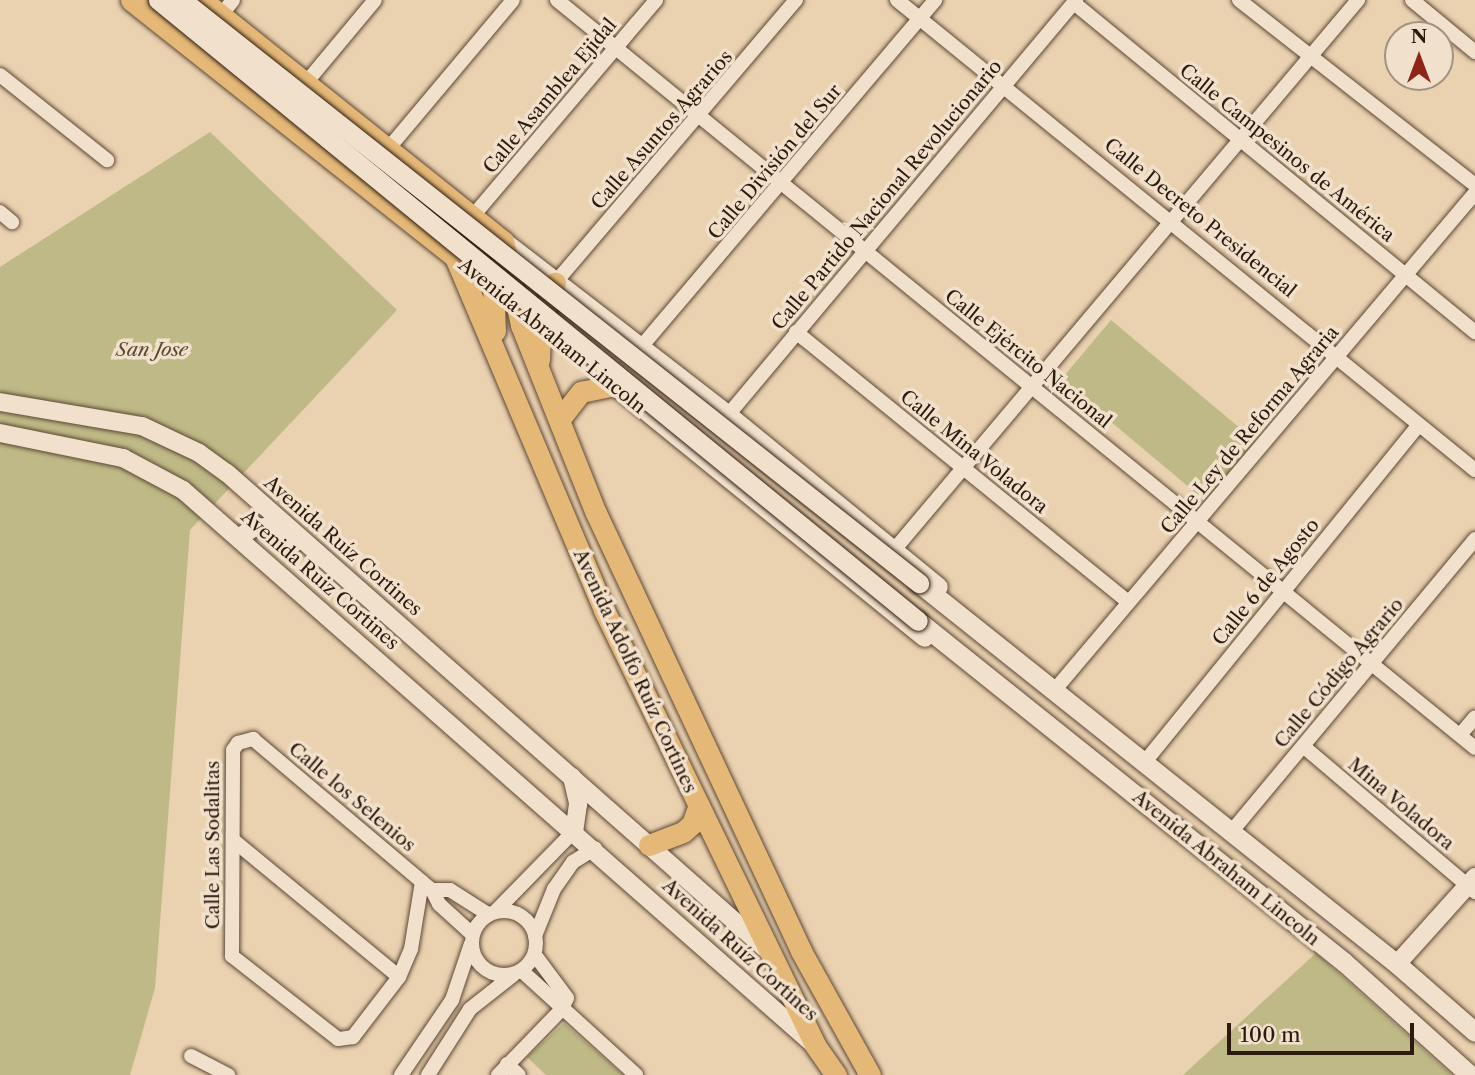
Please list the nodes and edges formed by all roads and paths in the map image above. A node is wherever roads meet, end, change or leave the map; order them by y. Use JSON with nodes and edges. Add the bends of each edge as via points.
{"nodes":[{"id":1,"x":131,"y":0,"type":"edge"},
{"id":2,"x":158,"y":0,"type":"edge"},
{"id":3,"x":183,"y":0,"type":"edge"},
{"id":4,"x":202,"y":0,"type":"edge"},
{"id":5,"x":375,"y":0,"type":"edge"},
{"id":6,"x":513,"y":0,"type":"edge"},
{"id":7,"x":557,"y":0,"type":"edge"},
{"id":8,"x":656,"y":0,"type":"edge"},
{"id":9,"x":796,"y":0,"type":"edge"},
{"id":10,"x":898,"y":0,"type":"edge"},
{"id":11,"x":935,"y":0,"type":"edge"},
{"id":12,"x":1239,"y":0,"type":"edge"},
{"id":13,"x":1358,"y":0,"type":"edge"},
{"id":14,"x":1412,"y":0,"type":"edge"},
{"id":15,"x":1075,"y":1,"type":"edge"},
{"id":16,"x":227,"y":8,"type":"edge"},
{"id":17,"x":920,"y":18,"type":"junction"},
{"id":18,"x":615,"y":48,"type":"junction"},
{"id":19,"x":1475,"y":52,"type":"edge"},
{"id":20,"x":1309,"y":58,"type":"junction"},
{"id":21,"x":0,"y":75,"type":"edge"},
{"id":22,"x":305,"y":84,"type":"junction"},
{"id":23,"x":1005,"y":86,"type":"junction"},
{"id":24,"x":700,"y":117,"type":"junction"},
{"id":25,"x":1241,"y":141,"type":"junction"},
{"id":26,"x":388,"y":149,"type":"junction"},
{"id":27,"x":107,"y":160,"type":"dead end"},
{"id":28,"x":784,"y":183,"type":"junction"},
{"id":29,"x":1475,"y":185,"type":"edge"},
{"id":30,"x":1475,"y":192,"type":"edge"},
{"id":31,"x":0,"y":212,"type":"edge"},
{"id":32,"x":472,"y":216,"type":"junction"},
{"id":33,"x":1173,"y":220,"type":"junction"},
{"id":34,"x":12,"y":222,"type":"dead end"},
{"id":35,"x":509,"y":249,"type":"junction"},
{"id":36,"x":866,"y":252,"type":"junction"},
{"id":37,"x":455,"y":257,"type":"junction"},
{"id":38,"x":1406,"y":275,"type":"junction"},
{"id":39,"x":555,"y":283,"type":"junction"},
{"id":40,"x":493,"y":284,"type":"junction"},
{"id":41,"x":513,"y":302,"type":"junction"},
{"id":42,"x":540,"y":323,"type":"junction"},
{"id":43,"x":613,"y":327,"type":"junction"},
{"id":44,"x":796,"y":332,"type":"junction"},
{"id":45,"x":1475,"y":332,"type":"edge"},
{"id":46,"x":641,"y":347,"type":"junction"},
{"id":47,"x":1338,"y":357,"type":"junction"},
{"id":48,"x":498,"y":360,"type":"junction"},
{"id":49,"x":588,"y":362,"type":"junction"},
{"id":50,"x":538,"y":369,"type":"junction"},
{"id":51,"x":613,"y":384,"type":"junction"},
{"id":52,"x":1032,"y":387,"type":"junction"},
{"id":53,"x":0,"y":402,"type":"edge"},
{"id":54,"x":728,"y":415,"type":"junction"},
{"id":55,"x":559,"y":420,"type":"junction"},
{"id":56,"x":1419,"y":425,"type":"junction"},
{"id":57,"x":0,"y":433,"type":"edge"},
{"id":58,"x":964,"y":469,"type":"junction"},
{"id":59,"x":1475,"y":470,"type":"edge"},
{"id":60,"x":1199,"y":522,"type":"junction"},
{"id":61,"x":240,"y":537,"type":"junction"},
{"id":62,"x":1475,"y":539,"type":"edge"},
{"id":63,"x":894,"y":550,"type":"junction"},
{"id":64,"x":1282,"y":592,"type":"junction"},
{"id":65,"x":1128,"y":602,"type":"junction"},
{"id":66,"x":965,"y":620,"type":"junction"},
{"id":67,"x":406,"y":630,"type":"junction"},
{"id":68,"x":1371,"y":664,"type":"junction"},
{"id":69,"x":976,"y":667,"type":"junction"},
{"id":70,"x":636,"y":672,"type":"junction"},
{"id":71,"x":1053,"y":692,"type":"junction"},
{"id":72,"x":1475,"y":717,"type":"edge"},
{"id":73,"x":1460,"y":735,"type":"junction"},
{"id":74,"x":244,"y":739,"type":"joint"},
{"id":75,"x":1303,"y":746,"type":"junction"},
{"id":76,"x":1475,"y":748,"type":"edge"},
{"id":77,"x":1144,"y":762,"type":"junction"},
{"id":78,"x":719,"y":773,"type":"junction"},
{"id":79,"x":572,"y":777,"type":"junction"},
{"id":80,"x":699,"y":805,"type":"junction"},
{"id":81,"x":574,"y":831,"type":"junction"},
{"id":82,"x":1232,"y":831,"type":"junction"},
{"id":83,"x":233,"y":840,"type":"junction"},
{"id":84,"x":649,"y":845,"type":"junction"},
{"id":85,"x":595,"y":848,"type":"junction"},
{"id":86,"x":573,"y":862,"type":"junction"},
{"id":87,"x":1473,"y":885,"type":"edge"},
{"id":88,"x":427,"y":886,"type":"junction"},
{"id":89,"x":492,"y":912,"type":"junction"},
{"id":90,"x":535,"y":936,"type":"junction"},
{"id":91,"x":472,"y":938,"type":"junction"},
{"id":92,"x":535,"y":955,"type":"junction"},
{"id":93,"x":774,"y":956,"type":"junction"},
{"id":94,"x":1397,"y":964,"type":"junction"},
{"id":95,"x":518,"y":973,"type":"junction"},
{"id":96,"x":399,"y":977,"type":"junction"},
{"id":97,"x":818,"y":982,"type":"junction"},
{"id":98,"x":562,"y":1009,"type":"junction"},
{"id":99,"x":1475,"y":1032,"type":"edge"},
{"id":100,"x":815,"y":1045,"type":"junction"},
{"id":101,"x":191,"y":1056,"type":"dead end"},
{"id":102,"x":206,"y":1069,"type":"edge"},
{"id":103,"x":502,"y":1069,"type":"edge"},
{"id":104,"x":228,"y":1075,"type":"edge"},
{"id":105,"x":401,"y":1075,"type":"edge"},
{"id":106,"x":428,"y":1075,"type":"edge"},
{"id":107,"x":519,"y":1075,"type":"edge"},
{"id":108,"x":636,"y":1075,"type":"edge"},
{"id":109,"x":836,"y":1075,"type":"edge"},
{"id":110,"x":870,"y":1075,"type":"edge"},
{"id":111,"x":1471,"y":1075,"type":"edge"}],
"edges":[{"from":1,"to":37,"type":"main road","name":"Avenida Abraham Lincoln"},
{"from":2,"to":69,"type":"main road","name":"Avenida Abraham Lincoln","bridge":true},
{"from":3,"to":66,"type":"main road","bridge":true},
{"from":4,"to":16,"type":"main road"},
{"from":5,"to":22,"type":"street"},
{"from":6,"to":26,"type":"street"},
{"from":7,"to":18,"type":"street","name":"Calle Ejército Nacional"},
{"from":8,"to":18,"type":"street","name":"Calle Asamblea Ejidal"},
{"from":9,"to":24,"type":"street","name":"Calle Asuntos Agrarios"},
{"from":10,"to":17,"type":"street","name":"Calle Decreto Presidencial"},
{"from":11,"to":17,"type":"street","name":"Calle División del Sur"},
{"from":12,"to":20,"type":"street"},
{"from":13,"to":20,"type":"street"},
{"from":14,"to":19,"type":"street"},
{"from":15,"to":23,"type":"street","name":"Calle Partido Nacional Revolucionario"},
{"from":15,"to":25,"type":"street","name":"Calle Campesinos de América"},
{"from":16,"to":22,"type":"main road"},
{"from":17,"to":23,"type":"street","name":"Calle Decreto Presidencial"},
{"from":17,"to":28,"type":"street","name":"Calle División del Sur"},
{"from":18,"to":24,"type":"street","name":"Calle Ejército Nacional"},
{"from":18,"to":32,"type":"street","name":"Calle Asamblea Ejidal"},
{"from":20,"to":25,"type":"street"},
{"from":20,"to":29,"type":"street"},
{"from":21,"to":27,"type":"street"},
{"from":22,"to":26,"type":"main road"},
{"from":23,"to":33,"type":"street","name":"Calle Decreto Presidencial"},
{"from":23,"to":36,"type":"street","name":"Calle Partido Nacional Revolucionario"},
{"from":24,"to":28,"type":"street","name":"Calle Ejército Nacional"},
{"from":24,"to":39,"type":"street","name":"Calle Asuntos Agrarios"},
{"from":25,"to":33,"type":"street"},
{"from":25,"to":38,"type":"street","name":"Calle Campesinos de América"},
{"from":26,"to":32,"type":"main road"},
{"from":28,"to":36,"type":"street","name":"Calle Ejército Nacional"},
{"from":28,"to":46,"type":"street","name":"Calle División del Sur"},
{"from":30,"to":38,"type":"street","name":"Calle Ley de Reforma Agraria"},
{"from":31,"to":34,"type":"street"},
{"from":32,"to":35,"type":"main road"},
{"from":33,"to":47,"type":"street","name":"Calle Decreto Presidencial"},
{"from":33,"to":52,"type":"street"},
{"from":35,"to":39,"type":"main road"},
{"from":35,"to":40,"type":"main road"},
{"from":35,"to":41,"type":"main road","name":"Avenida Adolfo Ruíz Cortines"},
{"from":36,"to":44,"type":"street","name":"Calle Partido Nacional Revolucionario"},
{"from":36,"to":52,"type":"street","name":"Calle Ejército Nacional"},
{"from":37,"to":40,"type":"main road","name":"Avenida Abraham Lincoln"},
{"from":37,"to":48,"type":"main road","name":"Avenida Adolfo Ruíz Cortines"},
{"from":38,"to":45,"type":"street","name":"Calle Campesinos de América"},
{"from":38,"to":47,"type":"street","name":"Calle Ley de Reforma Agraria"},
{"from":39,"to":42,"type":"main road"},
{"from":39,"to":43,"type":"main road"},
{"from":40,"to":41,"type":"main road","name":"Avenida Abraham Lincoln"},
{"from":40,"to":48,"type":"main road"},
{"from":41,"to":42,"type":"main road","name":"Avenida Abraham Lincoln"},
{"from":41,"to":50,"type":"main road","name":"Avenida Adolfo Ruíz Cortines"},
{"from":42,"to":49,"type":"main road","name":"Avenida Abraham Lincoln"},
{"from":42,"to":50,"type":"main road"},
{"from":43,"to":46,"type":"main road"},
{"from":43,"to":49,"type":"main road","via":[[591,333]]},
{"from":44,"to":54,"type":"street","name":"Calle Partido Nacional Revolucionario"},
{"from":44,"to":58,"type":"street","name":"Calle Mina Voladora"},
{"from":46,"to":54,"type":"main road"},
{"from":47,"to":56,"type":"street","name":"Calle Decreto Presidencial"},
{"from":47,"to":60,"type":"street","name":"Calle Ley de Reforma Agraria"},
{"from":48,"to":70,"type":"main road","name":"Avenida Adolfo Ruíz Cortines","via":[[604,610]]},
{"from":49,"to":51,"type":"main road","name":"Avenida Abraham Lincoln"},
{"from":50,"to":55,"type":"main road","name":"Avenida Adolfo Ruíz Cortines"},
{"from":51,"to":55,"type":"main road","via":[[581,392]]},
{"from":51,"to":69,"type":"main road","name":"Avenida Abraham Lincoln","via":[[905,623]]},
{"from":52,"to":58,"type":"street"},
{"from":52,"to":60,"type":"street","name":"Calle Ejército Nacional"},
{"from":53,"to":67,"type":"street","name":"Avenida Ruíz Cortines","via":[[142,426],[199,453]]},
{"from":54,"to":63,"type":"main road"},
{"from":55,"to":78,"type":"main road","name":"Avenida Adolfo Ruíz Cortines","via":[[596,513]]},
{"from":56,"to":59,"type":"street","name":"Calle Decreto Presidencial"},
{"from":56,"to":64,"type":"street","name":"Calle 6 de Agosto"},
{"from":57,"to":61,"type":"street","name":"Avenida Ruiz Cortines","via":[[123,458],[183,490]]},
{"from":58,"to":63,"type":"street"},
{"from":58,"to":65,"type":"street","name":"Calle Mina Voladora"},
{"from":60,"to":64,"type":"street","name":"Calle Ejército Nacional"},
{"from":60,"to":65,"type":"street","name":"Calle Ley de Reforma Agraria"},
{"from":61,"to":67,"type":"street","via":[[253,528],[277,531],[379,618]]},
{"from":61,"to":81,"type":"street","name":"Avenida Ruiz Cortines"},
{"from":62,"to":68,"type":"street","name":"Calle Código Agrario"},
{"from":63,"to":66,"type":"main road","via":[[930,579]]},
{"from":64,"to":68,"type":"street","name":"Calle Ejército Nacional"},
{"from":64,"to":77,"type":"street","name":"Calle 6 de Agosto"},
{"from":65,"to":71,"type":"street","name":"Calle Ley de Reforma Agraria"},
{"from":66,"to":71,"type":"main road"},
{"from":67,"to":79,"type":"street","name":"Avenida Ruíz Cortines"},
{"from":68,"to":73,"type":"street","name":"Calle Ejército Nacional"},
{"from":68,"to":75,"type":"street","name":"Calle Código Agrario"},
{"from":69,"to":111,"type":"main road","name":"Avenida Abraham Lincoln","via":[[1345,962]]},
{"from":70,"to":78,"type":"main road","via":[[655,673],[688,737]]},
{"from":70,"to":80,"type":"main road","name":"Avenida Adolfo Ruíz Cortines"},
{"from":71,"to":77,"type":"main road"},
{"from":72,"to":73,"type":"street"},
{"from":73,"to":76,"type":"street","name":"Calle Ejército Nacional"},
{"from":74,"to":83,"type":"street","name":"Calle Las Sodalitas","via":[[233,750]]},
{"from":74,"to":88,"type":"street","name":"Calle los Selenios","via":[[253,739]]},
{"from":75,"to":82,"type":"street","name":"Calle Código Agrario"},
{"from":75,"to":87,"type":"street","name":"Mina Voladora"},
{"from":77,"to":82,"type":"main road"},
{"from":78,"to":97,"type":"main road","name":"Avenida Adolfo Ruíz Cortines"},
{"from":79,"to":81,"type":"street","via":[[578,804]]},
{"from":79,"to":84,"type":"street","name":"Avenida Ruíz Cortines"},
{"from":80,"to":84,"type":"main road","via":[[683,832]]},
{"from":80,"to":93,"type":"main road","name":"Avenida Adolfo Ruíz Cortines"},
{"from":81,"to":85,"type":"street","name":"Avenida Ruíz Cortines"},
{"from":81,"to":86,"type":"street"},
{"from":81,"to":89,"type":"street","via":[[537,874]]},
{"from":82,"to":94,"type":"main road"},
{"from":83,"to":96,"type":"street"},
{"from":83,"to":96,"type":"street","name":"Calle Las Sodalitas","via":[[232,956],[338,1039],[353,1037]]},
{"from":84,"to":93,"type":"street","name":"Avenida Ruíz Cortines"},
{"from":85,"to":86,"type":"street"},
{"from":85,"to":100,"type":"street","name":"Avenida Ruíz Cortines"},
{"from":86,"to":90,"type":"street","via":[[554,889]]},
{"from":87,"to":94,"type":"street"},
{"from":88,"to":89,"type":"street","name":"Calle los Selenios","via":[[450,890]]},
{"from":88,"to":91,"type":"street","name":"Calle los Selenios"},
{"from":88,"to":96,"type":"street"},
{"from":89,"to":90,"type":"street","via":[[521,915]]},
{"from":89,"to":91,"type":"street"},
{"from":90,"to":92,"type":"street"},
{"from":91,"to":95,"type":"street","via":[[484,967]]},
{"from":91,"to":105,"type":"street","via":[[452,1000]]},
{"from":92,"to":95,"type":"street"},
{"from":92,"to":98,"type":"street","via":[[564,989]]},
{"from":93,"to":97,"type":"main road"},
{"from":93,"to":100,"type":"main road","name":"Avenida Adolfo Ruíz Cortines"},
{"from":94,"to":99,"type":"main road"},
{"from":95,"to":98,"type":"street"},
{"from":95,"to":106,"type":"street","via":[[470,1009]]},
{"from":97,"to":110,"type":"main road","name":"Avenida Adolfo Ruíz Cortines"},
{"from":98,"to":103,"type":"street"},
{"from":98,"to":108,"type":"street"},
{"from":100,"to":109,"type":"main road","name":"Avenida Adolfo Ruíz Cortines"},
{"from":101,"to":102,"type":"street"},
{"from":102,"to":104,"type":"street"},
{"from":103,"to":107,"type":"street"}]}
